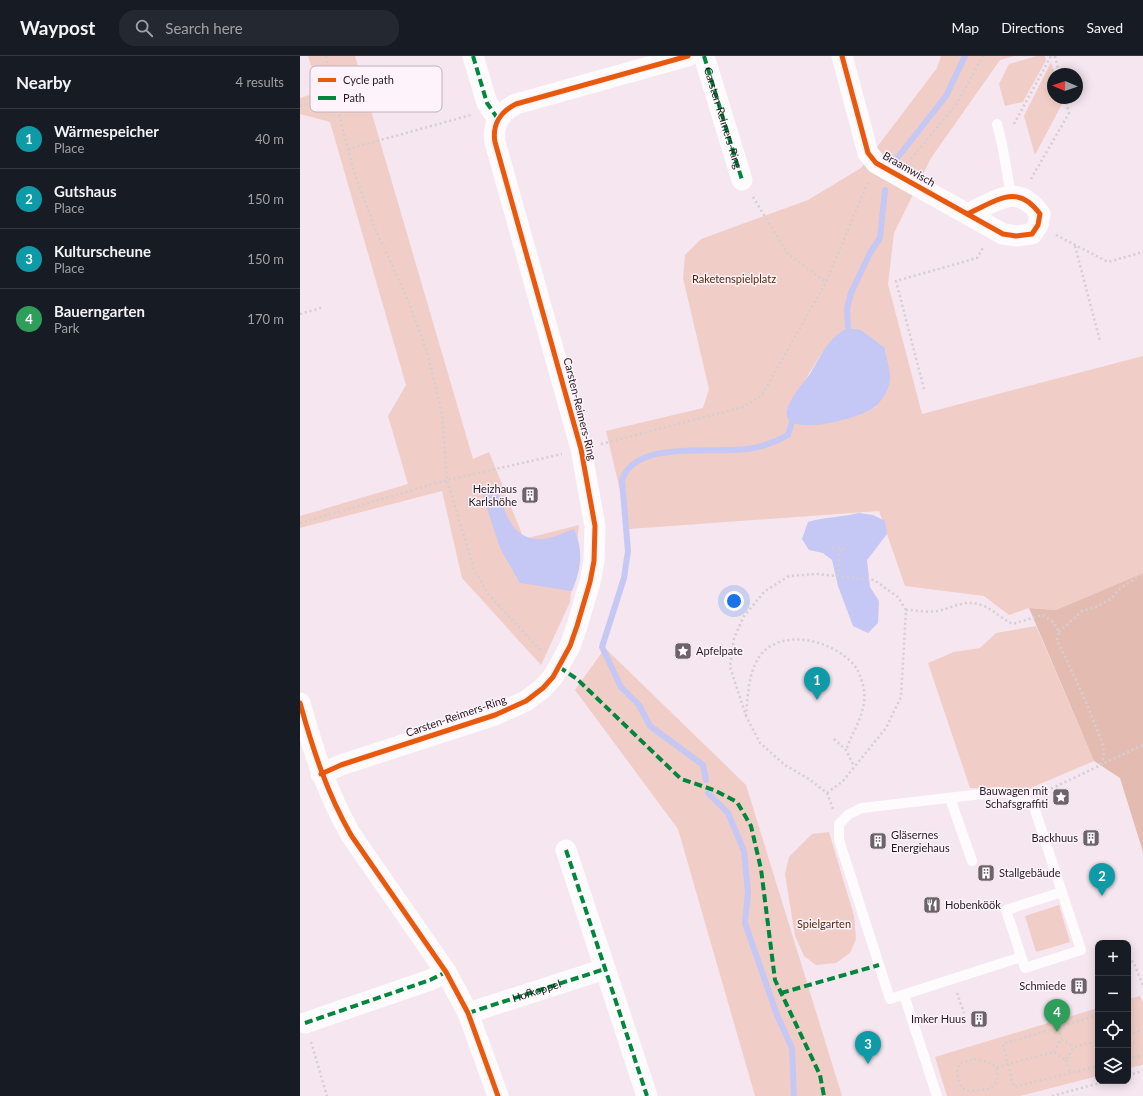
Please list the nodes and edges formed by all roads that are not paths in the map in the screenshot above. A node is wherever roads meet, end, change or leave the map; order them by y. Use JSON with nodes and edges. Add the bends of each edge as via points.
{"nodes":[{"id":1,"x":473,"y":56,"type":"edge"},
{"id":2,"x":688,"y":56,"type":"edge"},
{"id":3,"x":704,"y":56,"type":"edge"},
{"id":4,"x":842,"y":56,"type":"edge"},
{"id":5,"x":494,"y":113,"type":"junction"},
{"id":6,"x":997,"y":124,"type":"dead end"},
{"id":7,"x":742,"y":180,"type":"road end"},
{"id":8,"x":1016,"y":196,"type":"junction"},
{"id":9,"x":967,"y":214,"type":"junction"},
{"id":10,"x":300,"y":703,"type":"edge"},
{"id":11,"x":321,"y":774,"type":"junction"},
{"id":12,"x":950,"y":798,"type":"junction"},
{"id":13,"x":566,"y":850,"type":"dead end"},
{"id":14,"x":972,"y":861,"type":"dead end"},
{"id":15,"x":1062,"y":892,"type":"junction"},
{"id":16,"x":1021,"y":957,"type":"junction"},
{"id":17,"x":605,"y":968,"type":"junction"},
{"id":18,"x":446,"y":972,"type":"junction"},
{"id":19,"x":904,"y":994,"type":"junction"},
{"id":20,"x":468,"y":1013,"type":"junction"},
{"id":21,"x":305,"y":1023,"type":"road end"},
{"id":22,"x":498,"y":1096,"type":"edge"},
{"id":23,"x":647,"y":1096,"type":"edge"},
{"id":24,"x":937,"y":1096,"type":"edge"}],
"edges":[{"from":1,"to":5,"type":"street","name":"Carsten-Reimers-Ring"},
{"from":2,"to":5,"type":"street","via":[[516,104]]},
{"from":3,"to":7,"type":"street","name":"Carsten-Reimers-Ring"},
{"from":4,"to":9,"type":"street","name":"Braamwisch","via":[[868,153],[876,164]]},
{"from":5,"to":11,"type":"street","name":"Carsten-Reimers-Ring","via":[[495,142],[581,449],[595,526],[594,560],[577,626],[559,667],[542,688],[526,700],[496,716],[341,765]]},
{"from":6,"to":8,"type":"lane"},
{"from":8,"to":9,"type":"street"},
{"from":8,"to":9,"type":"street","name":"Braamwisch","via":[[1032,204],[1040,214],[1038,225],[1032,234],[1003,234]]},
{"from":10,"to":11,"type":"street"},
{"from":11,"to":18,"type":"street","via":[[351,835]]},
{"from":12,"to":14,"type":"lane"},
{"from":12,"to":15,"type":"lane","via":[[999,792],[1018,794],[1027,800],[1034,807]]},
{"from":12,"to":19,"type":"lane","via":[[862,808],[849,814],[839,824],[839,840],[890,999]]},
{"from":13,"to":17,"type":"street"},
{"from":15,"to":16,"type":"lane","via":[[1006,910]]},
{"from":15,"to":16,"type":"lane","via":[[1081,950],[1025,968]]},
{"from":16,"to":19,"type":"lane"},
{"from":17,"to":20,"type":"street","name":"Hofkoppel"},
{"from":17,"to":23,"type":"street"},
{"from":18,"to":20,"type":"street"},
{"from":18,"to":21,"type":"street","via":[[430,980]]},
{"from":19,"to":24,"type":"lane"},
{"from":20,"to":22,"type":"street"}]}
